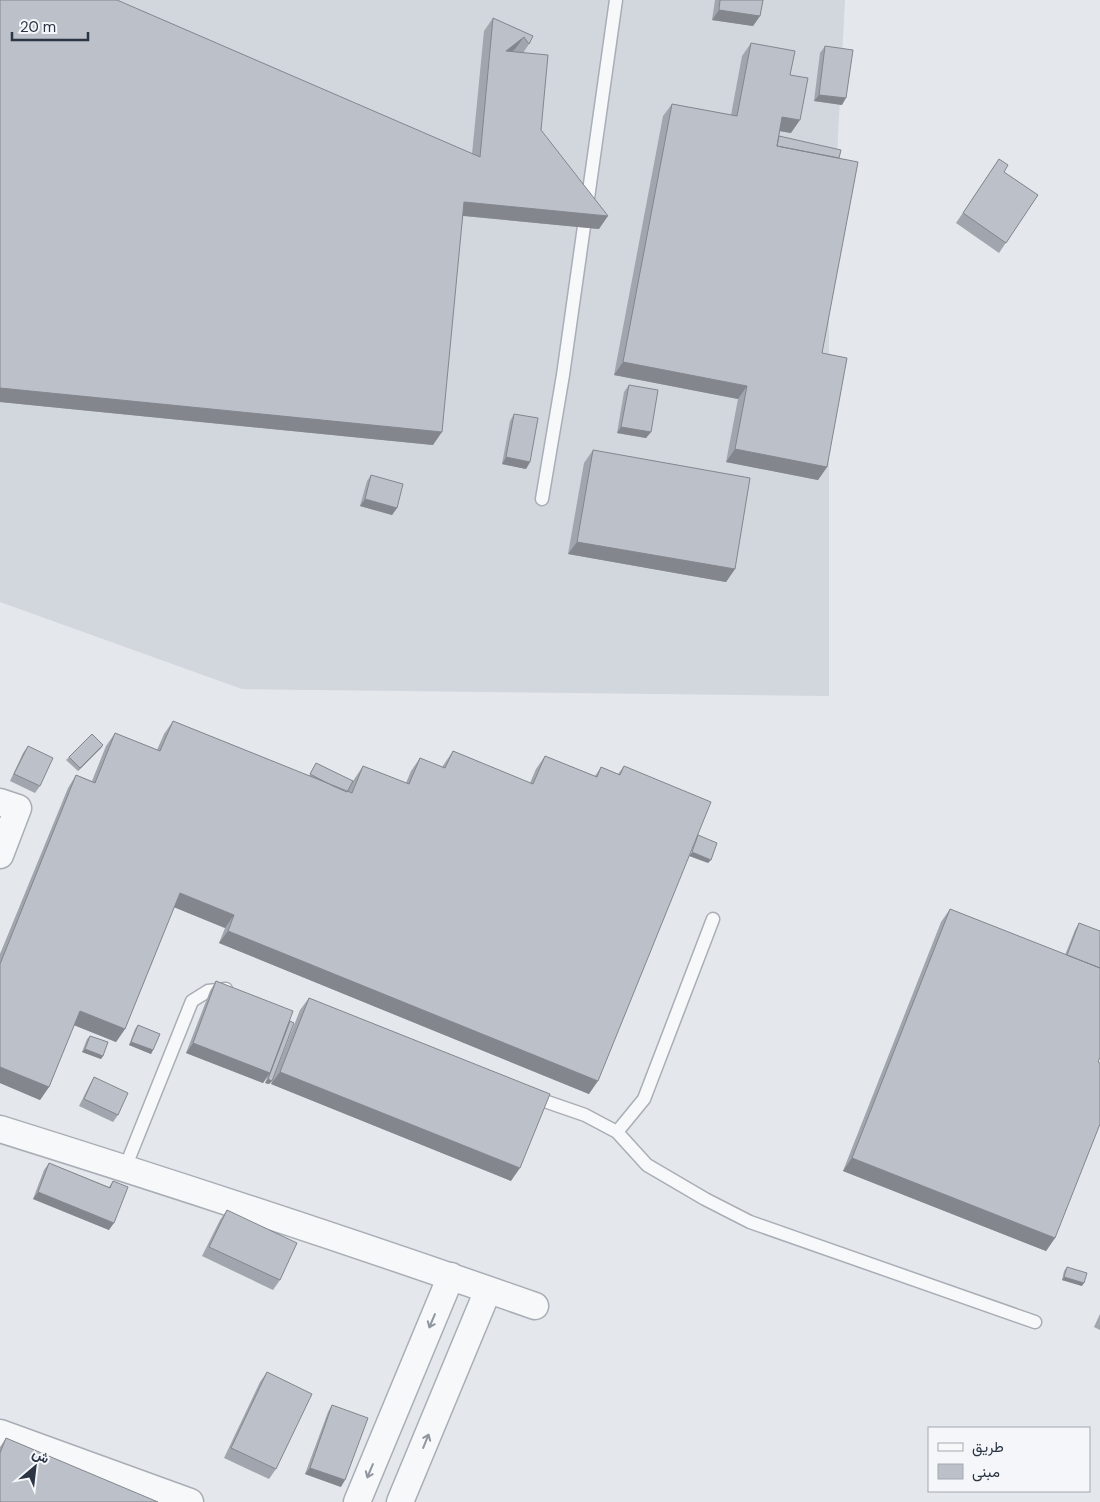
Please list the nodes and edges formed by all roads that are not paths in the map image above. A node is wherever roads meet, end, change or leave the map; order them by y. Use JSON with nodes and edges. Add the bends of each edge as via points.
{"nodes":[{"id":1,"x":616,"y":0,"type":"edge"},
{"id":2,"x":542,"y":498,"type":"dead end"},
{"id":3,"x":9,"y":805,"type":"edge"},
{"id":4,"x":0,"y":855,"type":"edge"},
{"id":5,"x":713,"y":919,"type":"dead end"},
{"id":6,"x":237,"y":992,"type":"edge"},
{"id":7,"x":519,"y":1092,"type":"edge"},
{"id":8,"x":0,"y":1129,"type":"edge"},
{"id":9,"x":617,"y":1132,"type":"junction"},
{"id":10,"x":125,"y":1168,"type":"junction"},
{"id":11,"x":451,"y":1276,"type":"junction"},
{"id":12,"x":488,"y":1290,"type":"junction"},
{"id":13,"x":535,"y":1306,"type":"dead end"},
{"id":14,"x":1035,"y":1322,"type":"dead end"},
{"id":15,"x":0,"y":1433,"type":"edge"},
{"id":16,"x":190,"y":1502,"type":"edge"},
{"id":17,"x":357,"y":1502,"type":"edge"},
{"id":18,"x":400,"y":1502,"type":"edge"}],
"edges":[{"from":1,"to":2,"type":"lane","via":[[563,374]]},
{"from":3,"to":4,"type":"street"},
{"from":5,"to":9,"type":"lane","via":[[644,1098]]},
{"from":6,"to":10,"type":"lane","via":[[227,989],[208,991],[192,1001]]},
{"from":7,"to":9,"type":"lane","via":[[585,1115]]},
{"from":8,"to":10,"type":"street"},
{"from":9,"to":14,"type":"lane","via":[[647,1165],[750,1222]]},
{"from":10,"to":11,"type":"street"},
{"from":11,"to":12,"type":"street"},
{"from":11,"to":17,"type":"street","one_way":true},
{"from":12,"to":13,"type":"street"},
{"from":18,"to":12,"type":"street","one_way":true},
{"from":15,"to":16,"type":"street"}]}
